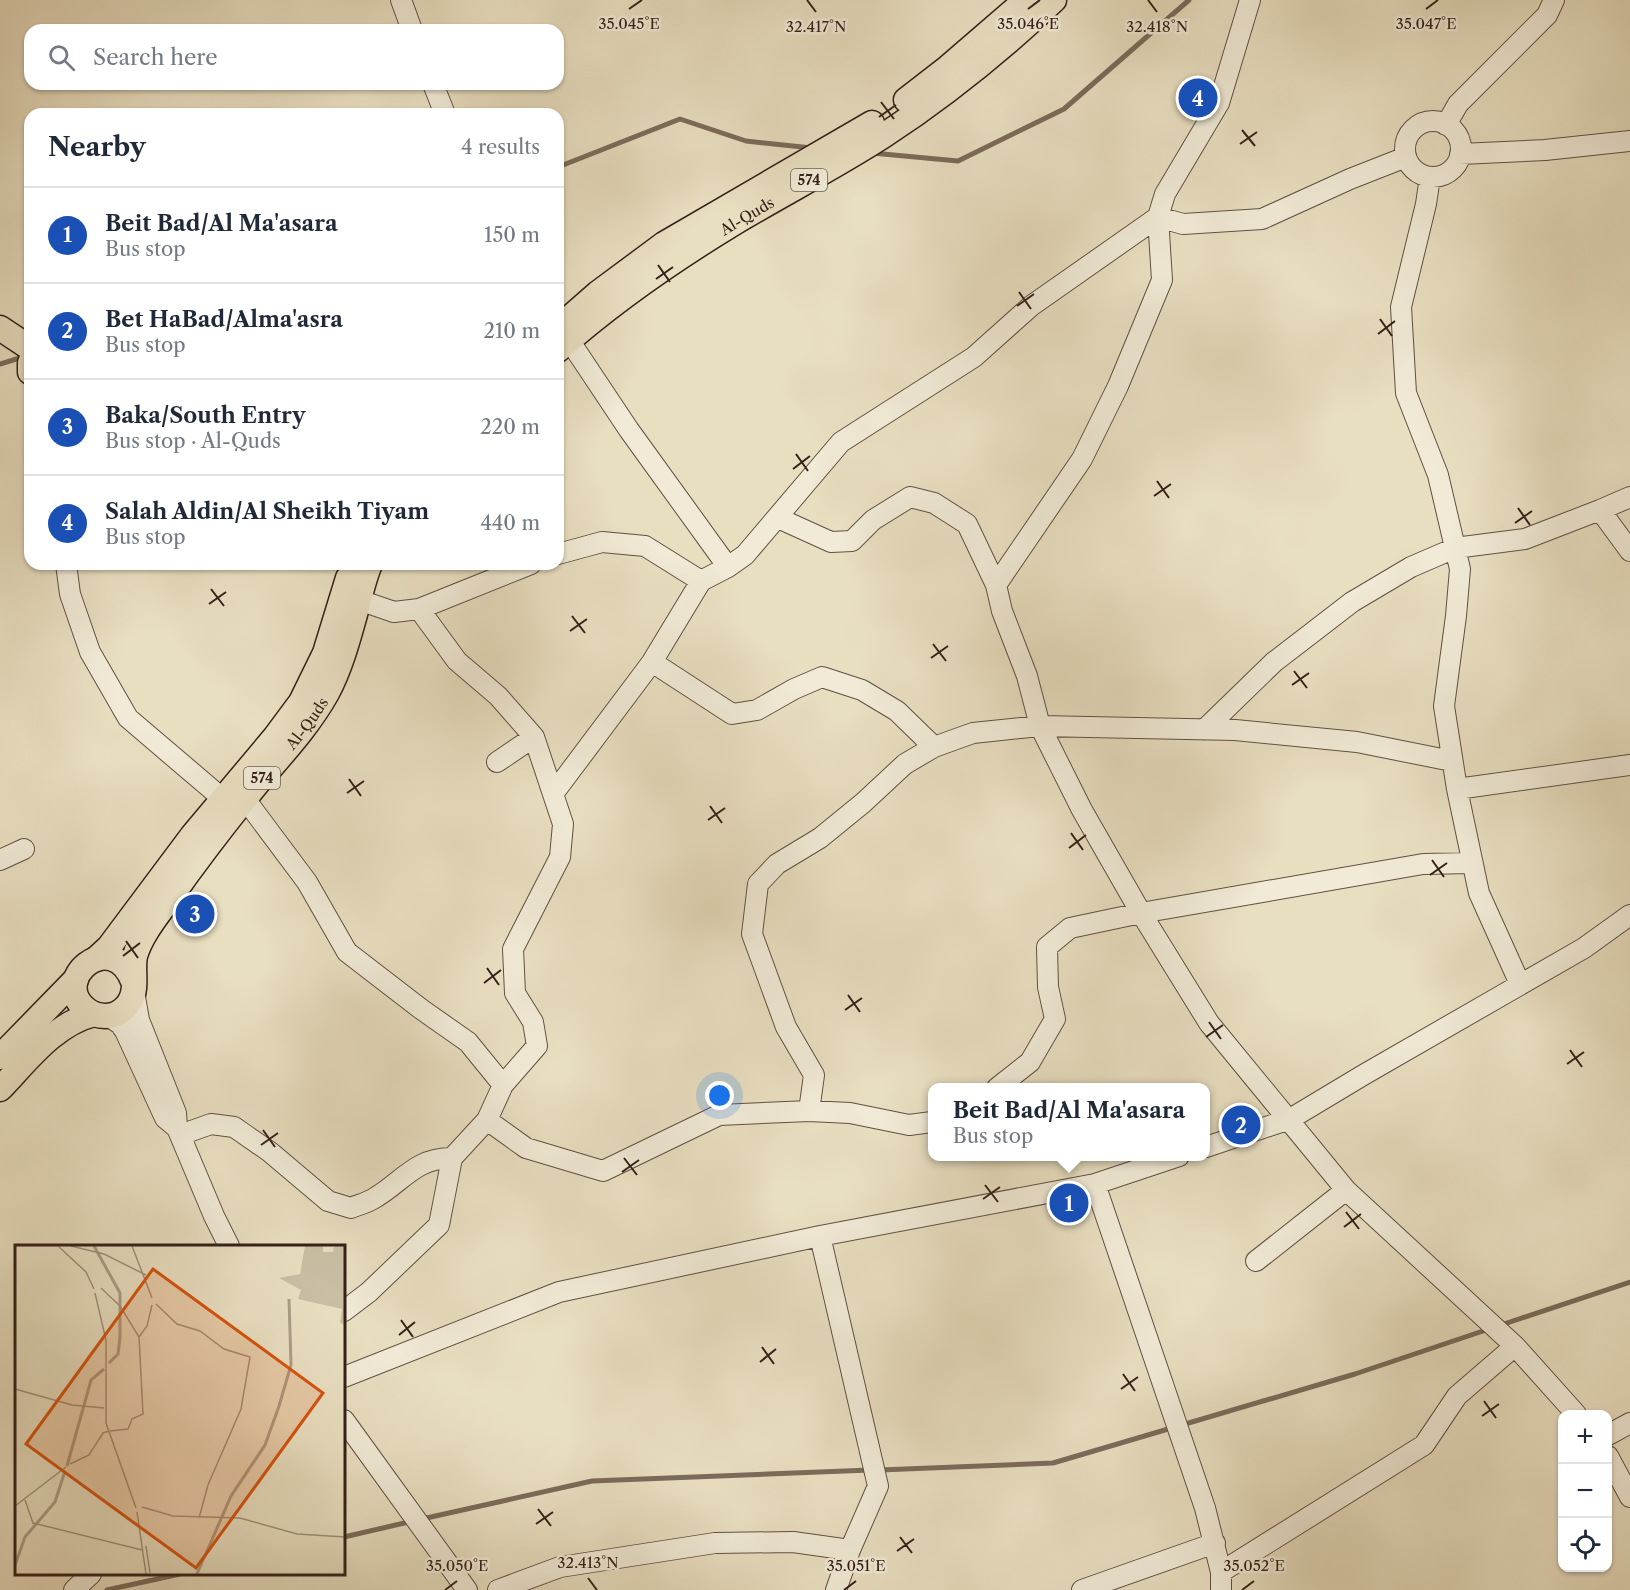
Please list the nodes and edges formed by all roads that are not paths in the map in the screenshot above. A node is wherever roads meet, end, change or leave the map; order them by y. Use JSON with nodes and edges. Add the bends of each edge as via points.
{"nodes":[{"id":1,"x":400,"y":0,"type":"edge"},
{"id":2,"x":1026,"y":0,"type":"edge"},
{"id":3,"x":1054,"y":0,"type":"edge"},
{"id":4,"x":1250,"y":0,"type":"edge"},
{"id":5,"x":1554,"y":0,"type":"edge"},
{"id":6,"x":410,"y":24,"type":"edge"},
{"id":7,"x":434,"y":90,"type":"edge"},
{"id":8,"x":438,"y":108,"type":"edge"},
{"id":9,"x":1446,"y":125,"type":"junction"},
{"id":10,"x":1630,"y":141,"type":"edge"},
{"id":11,"x":1460,"y":154,"type":"junction"},
{"id":12,"x":1406,"y":157,"type":"junction"},
{"id":13,"x":1430,"y":177,"type":"junction"},
{"id":14,"x":1158,"y":217,"type":"junction"},
{"id":15,"x":0,"y":328,"type":"edge"},
{"id":16,"x":564,"y":331,"type":"edge"},
{"id":17,"x":564,"y":332,"type":"edge"},
{"id":18,"x":564,"y":333,"type":"edge"},
{"id":19,"x":24,"y":344,"type":"edge"},
{"id":20,"x":1630,"y":497,"type":"edge"},
{"id":21,"x":1600,"y":510,"type":"junction"},
{"id":22,"x":778,"y":518,"type":"junction"},
{"id":23,"x":1455,"y":548,"type":"junction"},
{"id":24,"x":1630,"y":551,"type":"edge"},
{"id":25,"x":564,"y":552,"type":"edge"},
{"id":26,"x":728,"y":567,"type":"junction"},
{"id":27,"x":67,"y":570,"type":"edge"},
{"id":28,"x":352,"y":570,"type":"edge"},
{"id":29,"x":355,"y":570,"type":"edge"},
{"id":30,"x":516,"y":570,"type":"edge"},
{"id":31,"x":701,"y":581,"type":"junction"},
{"id":32,"x":996,"y":585,"type":"junction"},
{"id":33,"x":359,"y":600,"type":"junction"},
{"id":34,"x":419,"y":609,"type":"junction"},
{"id":35,"x":652,"y":662,"type":"junction"},
{"id":36,"x":1040,"y":726,"type":"junction"},
{"id":37,"x":1204,"y":730,"type":"junction"},
{"id":38,"x":534,"y":737,"type":"junction"},
{"id":39,"x":934,"y":747,"type":"junction"},
{"id":40,"x":1452,"y":761,"type":"junction"},
{"id":41,"x":497,"y":762,"type":"dead end"},
{"id":42,"x":1630,"y":765,"type":"edge"},
{"id":43,"x":1457,"y":789,"type":"junction"},
{"id":44,"x":553,"y":794,"type":"junction"},
{"id":45,"x":234,"y":799,"type":"junction"},
{"id":46,"x":24,"y":849,"type":"dead end"},
{"id":47,"x":0,"y":860,"type":"edge"},
{"id":48,"x":1472,"y":863,"type":"junction"},
{"id":49,"x":1141,"y":914,"type":"junction"},
{"id":50,"x":1630,"y":915,"type":"edge"},
{"id":51,"x":96,"y":959,"type":"junction"},
{"id":52,"x":76,"y":979,"type":"junction"},
{"id":53,"x":1520,"y":984,"type":"junction"},
{"id":54,"x":134,"y":986,"type":"junction"},
{"id":55,"x":101,"y":1015,"type":"junction"},
{"id":56,"x":0,"y":1057,"type":"edge"},
{"id":57,"x":1003,"y":1083,"type":"edge"},
{"id":58,"x":503,"y":1085,"type":"junction"},
{"id":59,"x":0,"y":1089,"type":"edge"},
{"id":60,"x":809,"y":1111,"type":"junction"},
{"id":61,"x":1290,"y":1119,"type":"junction"},
{"id":62,"x":487,"y":1120,"type":"junction"},
{"id":63,"x":928,"y":1123,"type":"edge"},
{"id":64,"x":179,"y":1131,"type":"junction"},
{"id":65,"x":1210,"y":1147,"type":"edge"},
{"id":66,"x":453,"y":1158,"type":"junction"},
{"id":67,"x":1164,"y":1161,"type":"edge"},
{"id":68,"x":1095,"y":1184,"type":"junction"},
{"id":69,"x":1346,"y":1190,"type":"junction"},
{"id":70,"x":820,"y":1236,"type":"junction"},
{"id":71,"x":228,"y":1245,"type":"edge"},
{"id":72,"x":1256,"y":1261,"type":"dead end"},
{"id":73,"x":345,"y":1310,"type":"edge"},
{"id":74,"x":1515,"y":1346,"type":"junction"},
{"id":75,"x":345,"y":1377,"type":"edge"},
{"id":76,"x":1572,"y":1410,"type":"edge"},
{"id":77,"x":345,"y":1421,"type":"edge"},
{"id":78,"x":1630,"y":1423,"type":"edge"},
{"id":79,"x":1612,"y":1433,"type":"edge"},
{"id":80,"x":1612,"y":1463,"type":"edge"},
{"id":81,"x":1630,"y":1497,"type":"edge"},
{"id":82,"x":1215,"y":1543,"type":"junction"},
{"id":83,"x":850,"y":1550,"type":"junction"},
{"id":84,"x":91,"y":1575,"type":"edge"},
{"id":85,"x":1221,"y":1581,"type":"edge"},
{"id":86,"x":74,"y":1590,"type":"edge"},
{"id":87,"x":467,"y":1590,"type":"edge"},
{"id":88,"x":498,"y":1590,"type":"edge"},
{"id":89,"x":836,"y":1590,"type":"edge"},
{"id":90,"x":1082,"y":1590,"type":"edge"}],
"edges":[{"from":1,"to":6,"type":"street"},
{"from":2,"to":16,"type":"main road","name":"Al-Quds","number":"574","via":[[914,95],[866,128],[664,244],[607,286]]},
{"from":3,"to":17,"type":"main road","name":"Al-Quds","number":"574","via":[[982,64],[912,116],[682,256],[586,325]]},
{"from":4,"to":14,"type":"street","via":[[1219,103],[1166,194]]},
{"from":5,"to":9,"type":"street","via":[[1547,15],[1458,104]]},
{"from":7,"to":8,"type":"street"},
{"from":9,"to":11,"type":"street","via":[[1458,139]]},
{"from":9,"to":12,"type":"street","via":[[1419,125],[1407,139]]},
{"from":10,"to":11,"type":"street"},
{"from":11,"to":13,"type":"street","via":[[1450,171]]},
{"from":12,"to":13,"type":"street","via":[[1416,172]]},
{"from":12,"to":14,"type":"street","via":[[1262,219],[1183,224]]},
{"from":13,"to":23,"type":"street","via":[[1401,307],[1406,393],[1438,475]]},
{"from":14,"to":22,"type":"street","via":[[1031,306],[974,357],[841,442]]},
{"from":14,"to":32,"type":"street","via":[[1162,280],[1118,386],[1082,459]]},
{"from":15,"to":19,"type":"main road"},
{"from":18,"to":26,"type":"street"},
{"from":20,"to":21,"type":"street"},
{"from":21,"to":23,"type":"street","via":[[1525,539]]},
{"from":21,"to":24,"type":"street"},
{"from":22,"to":26,"type":"street","via":[[745,555]]},
{"from":22,"to":32,"type":"street","via":[[831,542],[852,541],[873,520],[909,497],[934,504],[967,524]]},
{"from":23,"to":37,"type":"street","via":[[1411,567],[1352,602],[1274,662]]},
{"from":23,"to":40,"type":"street","via":[[1460,569],[1444,706]]},
{"from":25,"to":31,"type":"street","via":[[602,542],[645,546]]},
{"from":26,"to":31,"type":"street"},
{"from":27,"to":45,"type":"street","via":[[70,594],[90,652],[128,718]]},
{"from":28,"to":45,"type":"main road","name":"Al-Quds","number":"574","via":[[325,653],[301,702]]},
{"from":29,"to":33,"type":"main road","name":"Al-Quds","number":"574"},
{"from":30,"to":34,"type":"street"},
{"from":31,"to":35,"type":"street"},
{"from":32,"to":36,"type":"street","via":[[1002,612],[1028,676]]},
{"from":33,"to":34,"type":"street","via":[[394,612]]},
{"from":33,"to":45,"type":"main road","name":"Al-Quds","number":"574","via":[[339,666],[317,711]]},
{"from":34,"to":38,"type":"street","via":[[457,661],[498,696]]},
{"from":35,"to":39,"type":"street","via":[[732,714],[757,711],[822,677],[862,690],[897,711]]},
{"from":35,"to":44,"type":"street"},
{"from":36,"to":37,"type":"street"},
{"from":36,"to":39,"type":"street","via":[[973,733]]},
{"from":36,"to":49,"type":"street"},
{"from":37,"to":40,"type":"street","via":[[1357,741]]},
{"from":38,"to":41,"type":"street"},
{"from":38,"to":44,"type":"street"},
{"from":39,"to":60,"type":"street","via":[[905,764],[863,803],[820,838],[777,864],[758,884],[752,934],[786,1027],[814,1075]]},
{"from":40,"to":43,"type":"street"},
{"from":42,"to":43,"type":"street"},
{"from":43,"to":48,"type":"street"},
{"from":44,"to":58,"type":"street","via":[[563,824],[560,857],[513,949],[515,993],[533,1022],[537,1046]]},
{"from":45,"to":51,"type":"main road","name":"Al-Quds","number":"574","via":[[192,836]]},
{"from":45,"to":54,"type":"main road","name":"Al-Quds","number":"574","via":[[151,925],[135,957]]},
{"from":45,"to":58,"type":"street","via":[[307,882],[347,952],[468,1042]]},
{"from":46,"to":47,"type":"street"},
{"from":48,"to":49,"type":"street","via":[[1423,864]]},
{"from":48,"to":53,"type":"street","via":[[1479,893]]},
{"from":49,"to":57,"type":"street","via":[[1070,928],[1047,947],[1048,987],[1055,1019],[1030,1062]]},
{"from":49,"to":61,"type":"street","via":[[1209,1023]]},
{"from":50,"to":53,"type":"street","via":[[1584,948]]},
{"from":51,"to":52,"type":"main road","number":"574","via":[[84,966]]},
{"from":51,"to":54,"type":"main road","via":[[116,960],[129,971]]},
{"from":52,"to":55,"type":"main road","via":[[78,1000],[83,1007]]},
{"from":52,"to":56,"type":"main road","number":"574"},
{"from":53,"to":61,"type":"street"},
{"from":54,"to":55,"type":"main road","number":"574","via":[[125,1008],[116,1014]]},
{"from":54,"to":64,"type":"street","via":[[140,1020],[177,1113]]},
{"from":55,"to":59,"type":"main road","number":"574","via":[[82,1017],[54,1035]]},
{"from":55,"to":64,"type":"street","via":[[120,1024],[125,1031],[165,1118]]},
{"from":58,"to":62,"type":"street"},
{"from":60,"to":62,"type":"street","via":[[719,1115],[603,1171],[526,1148]]},
{"from":60,"to":63,"type":"street","via":[[850,1113],[909,1125]]},
{"from":61,"to":65,"type":"street"},
{"from":61,"to":69,"type":"street"},
{"from":62,"to":66,"type":"street"},
{"from":64,"to":66,"type":"street","via":[[211,1124],[234,1127],[328,1201],[351,1208],[374,1198],[409,1171],[437,1158]]},
{"from":64,"to":71,"type":"street"},
{"from":66,"to":73,"type":"street","via":[[439,1225]]},
{"from":67,"to":68,"type":"street"},
{"from":68,"to":70,"type":"street"},
{"from":68,"to":82,"type":"street"},
{"from":69,"to":72,"type":"street"},
{"from":69,"to":74,"type":"street"},
{"from":70,"to":75,"type":"street","via":[[559,1292]]},
{"from":70,"to":83,"type":"street","via":[[878,1486]]},
{"from":74,"to":76,"type":"street"},
{"from":74,"to":85,"type":"street","via":[[1457,1396],[1424,1444]]},
{"from":77,"to":87,"type":"street"},
{"from":78,"to":79,"type":"street"},
{"from":80,"to":81,"type":"street"},
{"from":82,"to":85,"type":"street"},
{"from":82,"to":90,"type":"street"},
{"from":83,"to":88,"type":"street","via":[[793,1542],[716,1542],[560,1567]]},
{"from":83,"to":89,"type":"street"},
{"from":84,"to":86,"type":"street"}]}
